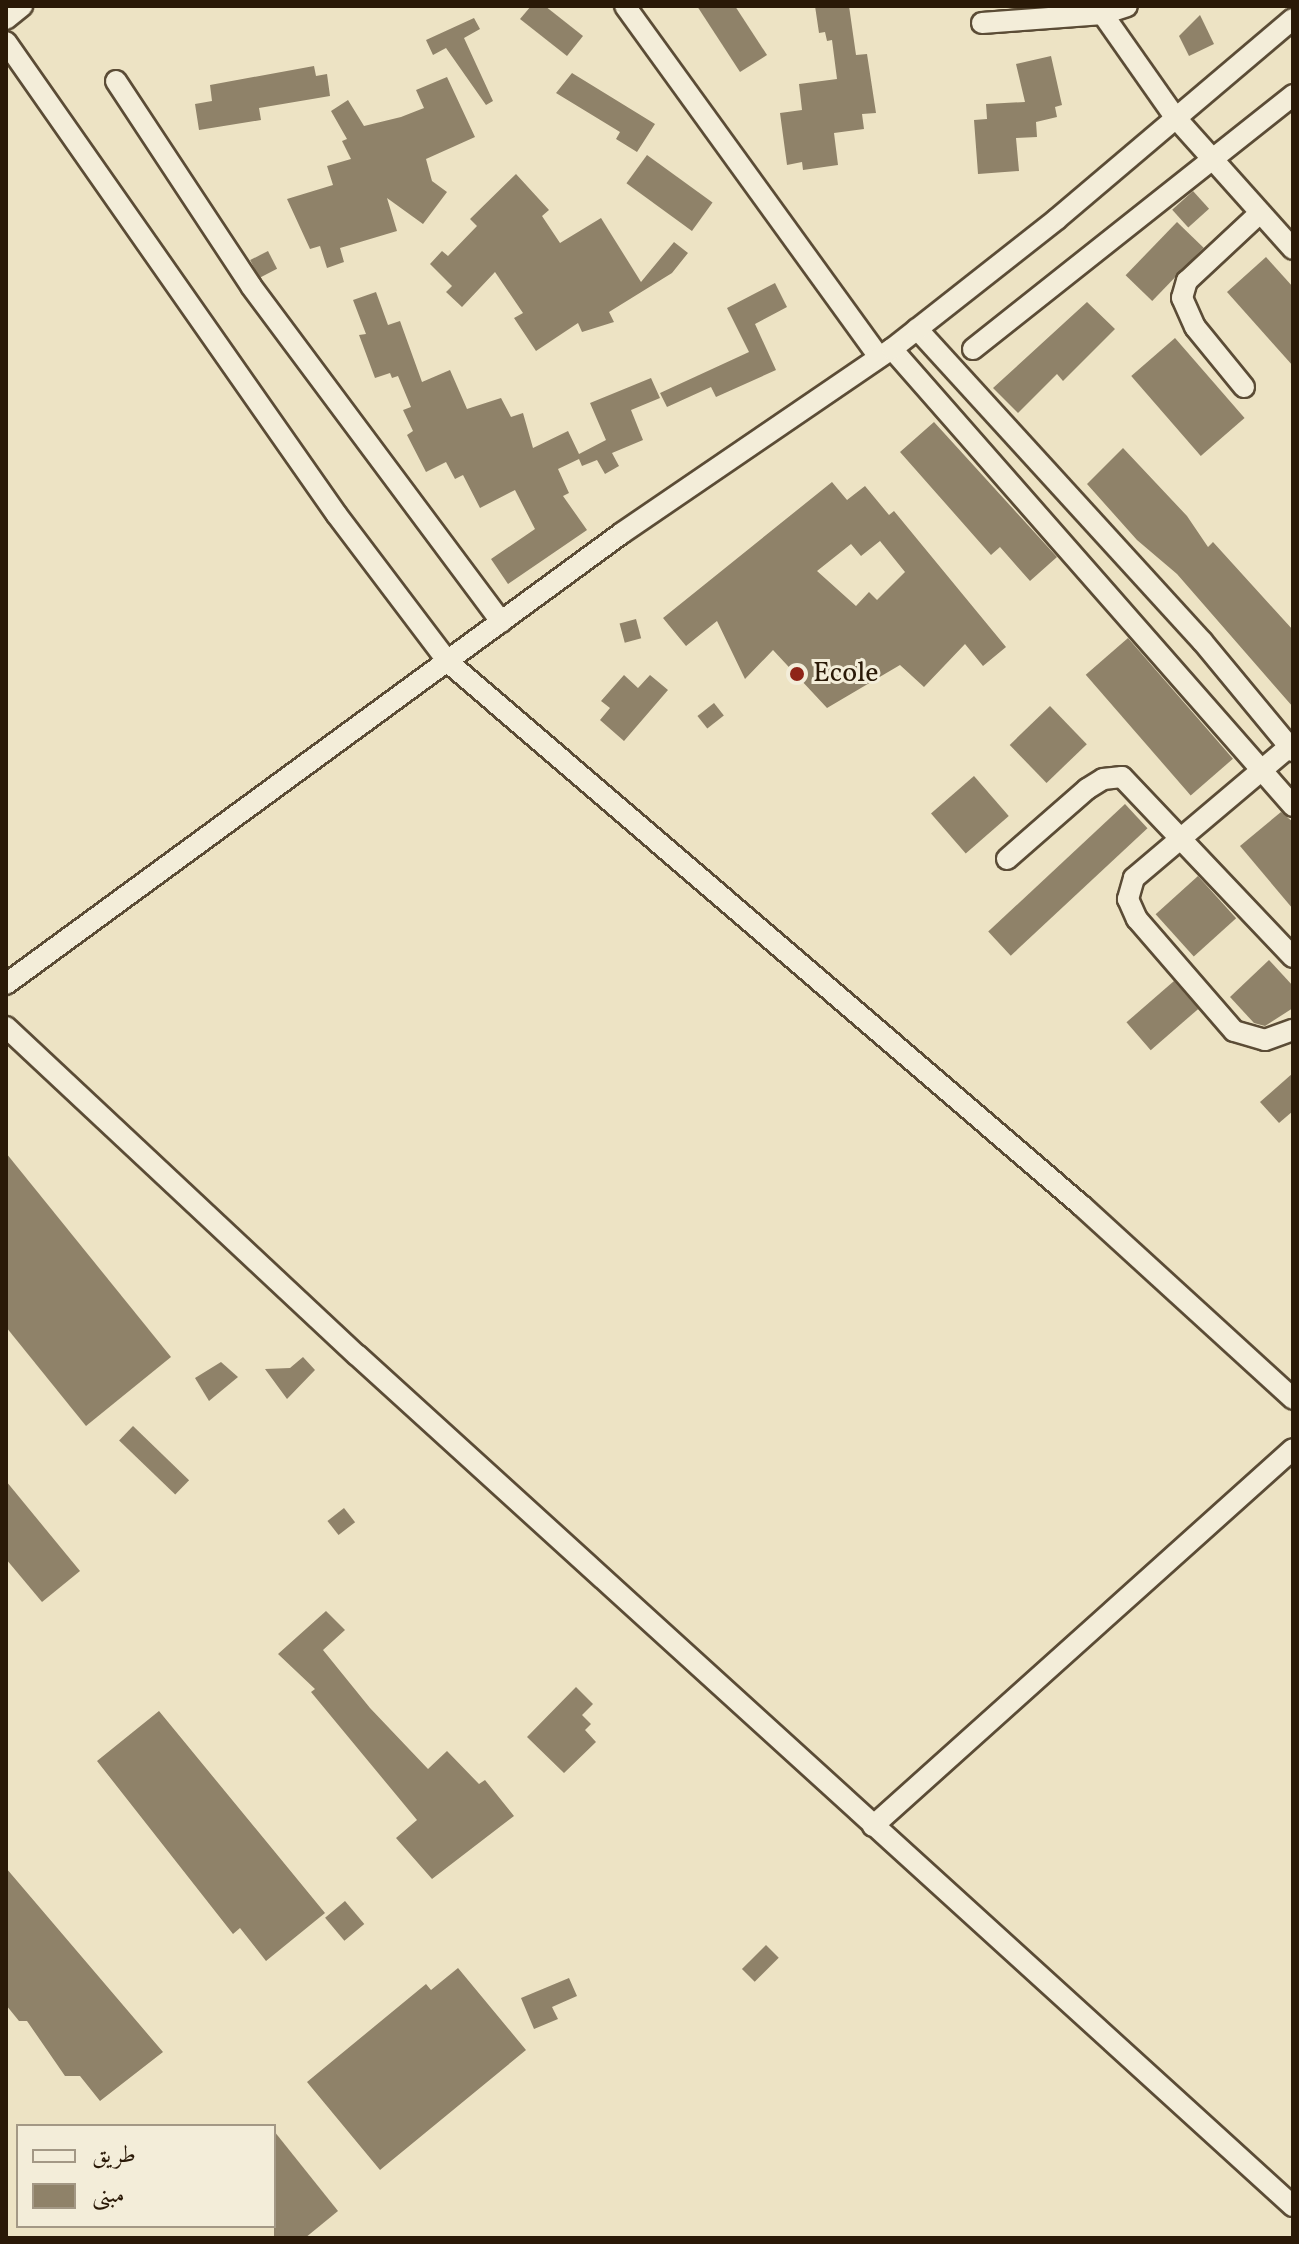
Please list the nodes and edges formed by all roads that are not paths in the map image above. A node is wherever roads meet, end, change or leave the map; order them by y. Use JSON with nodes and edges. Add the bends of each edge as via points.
{"nodes":[{"id":1,"x":22,"y":6,"type":"edge"},
{"id":2,"x":625,"y":6,"type":"edge"},
{"id":3,"x":1127,"y":6,"type":"edge"},
{"id":4,"x":1100,"y":10,"type":"edge"},
{"id":5,"x":6,"y":19,"type":"edge"},
{"id":6,"x":1293,"y":19,"type":"edge"},
{"id":7,"x":982,"y":23,"type":"dead end"},
{"id":8,"x":6,"y":42,"type":"edge"},
{"id":9,"x":116,"y":81,"type":"dead end"},
{"id":10,"x":1293,"y":95,"type":"edge"},
{"id":11,"x":1175,"y":117,"type":"junction"},
{"id":12,"x":1214,"y":161,"type":"junction"},
{"id":13,"x":1260,"y":213,"type":"junction"},
{"id":14,"x":1293,"y":249,"type":"edge"},
{"id":15,"x":917,"y":329,"type":"junction"},
{"id":16,"x":973,"y":349,"type":"dead end"},
{"id":17,"x":885,"y":353,"type":"junction"},
{"id":18,"x":1244,"y":387,"type":"dead end"},
{"id":19,"x":501,"y":622,"type":"junction"},
{"id":20,"x":448,"y":662,"type":"junction"},
{"id":21,"x":1291,"y":749,"type":"edge"},
{"id":22,"x":1266,"y":769,"type":"junction"},
{"id":23,"x":1293,"y":806,"type":"edge"},
{"id":24,"x":1182,"y":840,"type":"junction"},
{"id":25,"x":1007,"y":859,"type":"dead end"},
{"id":26,"x":1293,"y":957,"type":"edge"},
{"id":27,"x":6,"y":984,"type":"edge"},
{"id":28,"x":6,"y":1027,"type":"edge"},
{"id":29,"x":1293,"y":1030,"type":"edge"},
{"id":30,"x":1293,"y":1399,"type":"edge"},
{"id":31,"x":1293,"y":1449,"type":"edge"},
{"id":32,"x":873,"y":1826,"type":"junction"},
{"id":33,"x":1293,"y":2206,"type":"edge"}],
"edges":[{"from":1,"to":5,"type":"street"},
{"from":2,"to":17,"type":"street"},
{"from":3,"to":4,"type":"street"},
{"from":4,"to":7,"type":"street"},
{"from":4,"to":11,"type":"street"},
{"from":6,"to":11,"type":"street"},
{"from":8,"to":20,"type":"street","via":[[337,515]]},
{"from":9,"to":19,"type":"street","via":[[251,286]]},
{"from":10,"to":12,"type":"street"},
{"from":11,"to":12,"type":"street"},
{"from":11,"to":15,"type":"street"},
{"from":12,"to":13,"type":"street"},
{"from":12,"to":16,"type":"street"},
{"from":13,"to":14,"type":"street"},
{"from":13,"to":18,"type":"street","via":[[1194,273],[1182,298],[1195,327]]},
{"from":15,"to":17,"type":"street"},
{"from":15,"to":21,"type":"street","via":[[1202,641]]},
{"from":17,"to":19,"type":"street"},
{"from":17,"to":22,"type":"street"},
{"from":19,"to":20,"type":"street"},
{"from":20,"to":27,"type":"street"},
{"from":20,"to":30,"type":"street","via":[[1070,1196]]},
{"from":21,"to":22,"type":"street"},
{"from":22,"to":23,"type":"street"},
{"from":22,"to":24,"type":"street"},
{"from":24,"to":25,"type":"street","via":[[1130,781],[1113,776],[1087,789]]},
{"from":24,"to":26,"type":"street"},
{"from":24,"to":29,"type":"street","via":[[1130,883],[1128,899],[1137,919],[1234,1031],[1265,1040]]},
{"from":28,"to":32,"type":"street"},
{"from":31,"to":32,"type":"street"},
{"from":32,"to":33,"type":"street"}]}
